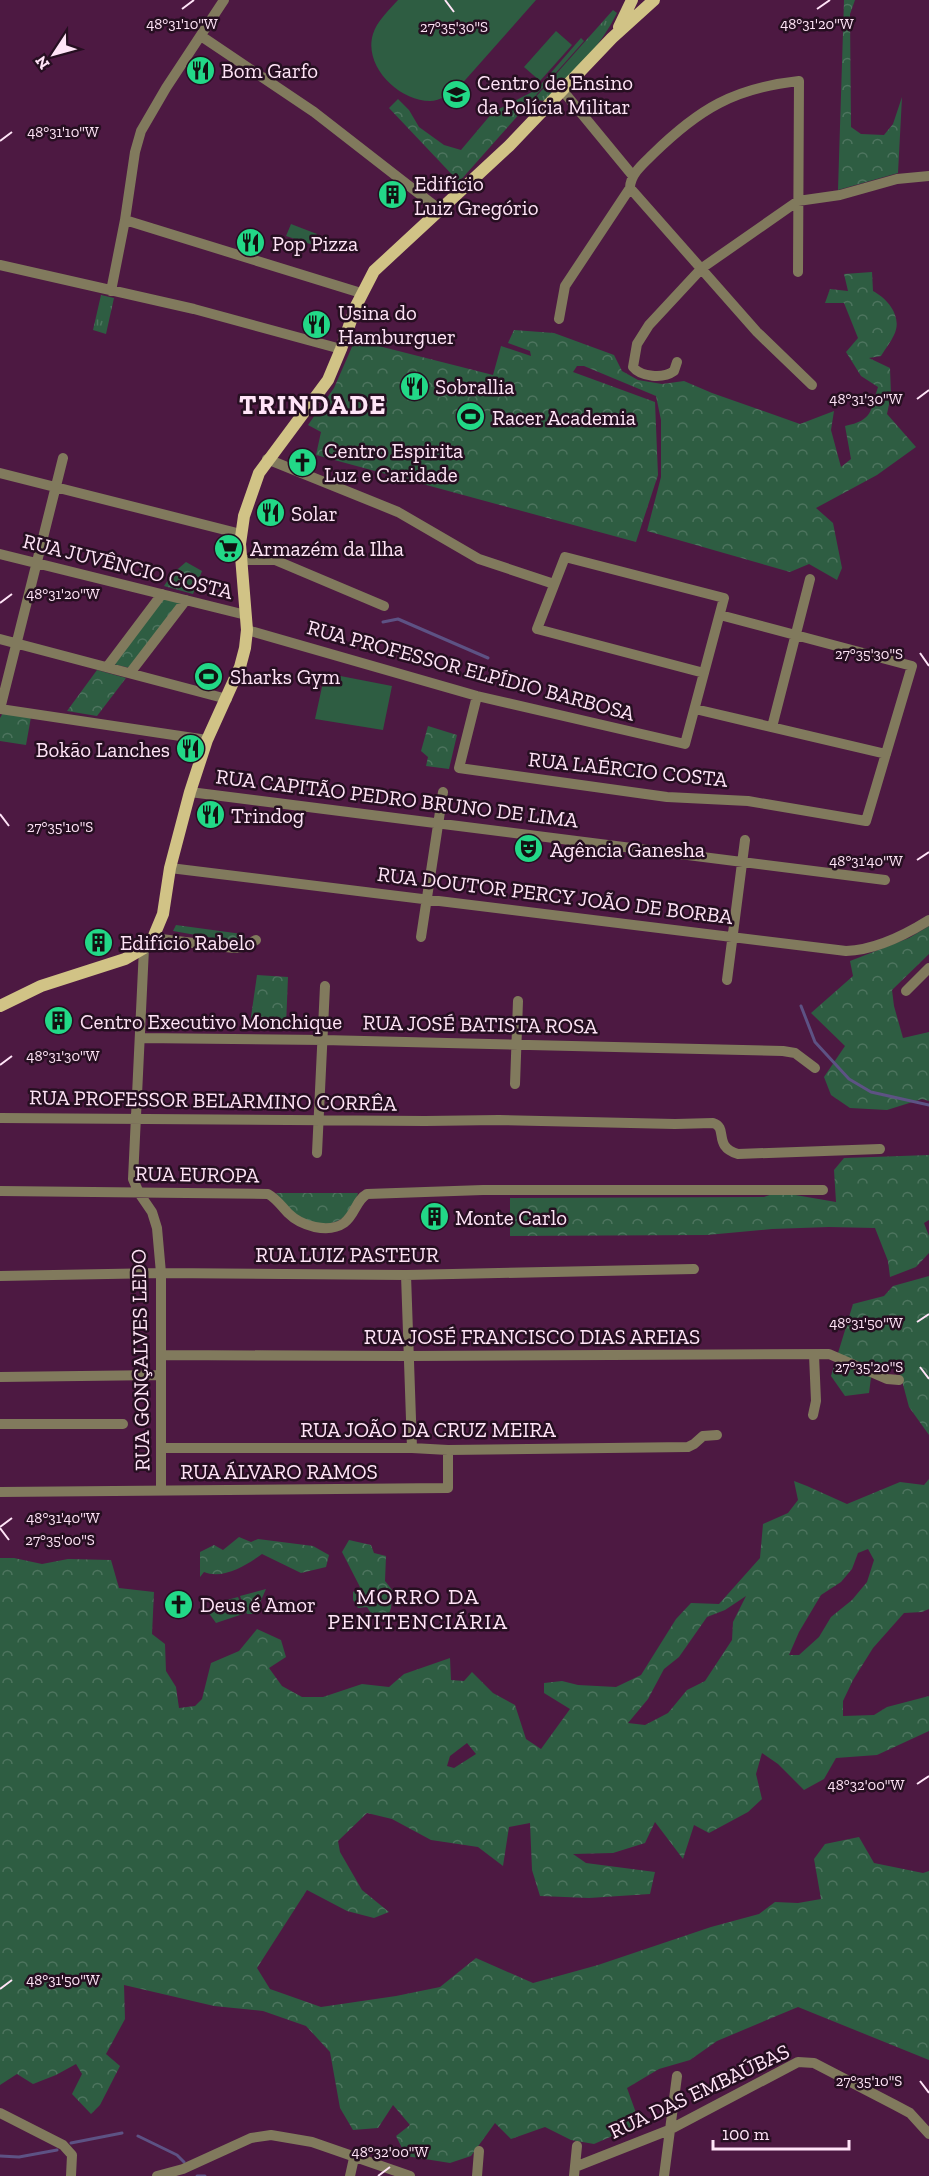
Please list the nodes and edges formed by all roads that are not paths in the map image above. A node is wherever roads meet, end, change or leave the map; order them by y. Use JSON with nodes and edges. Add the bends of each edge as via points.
{"nodes":[{"id":1,"x":224,"y":0,"type":"edge"},
{"id":2,"x":642,"y":1,"type":"edge"},
{"id":3,"x":201,"y":36,"type":"junction"},
{"id":4,"x":563,"y":91,"type":"junction"},
{"id":5,"x":633,"y":176,"type":"junction"},
{"id":6,"x":929,"y":176,"type":"edge"},
{"id":7,"x":630,"y":188,"type":"junction"},
{"id":8,"x":798,"y":201,"type":"junction"},
{"id":9,"x":440,"y":210,"type":"junction"},
{"id":10,"x":125,"y":220,"type":"junction"},
{"id":11,"x":0,"y":265,"type":"edge"},
{"id":12,"x":702,"y":268,"type":"junction"},
{"id":13,"x":798,"y":272,"type":"dead end"},
{"id":14,"x":111,"y":291,"type":"junction"},
{"id":15,"x":361,"y":293,"type":"junction"},
{"id":16,"x":558,"y":319,"type":"dead end"},
{"id":17,"x":341,"y":349,"type":"junction"},
{"id":18,"x":677,"y":362,"type":"dead end"},
{"id":19,"x":812,"y":385,"type":"dead end"},
{"id":20,"x":63,"y":458,"type":"dead end"},
{"id":21,"x":267,"y":459,"type":"junction"},
{"id":22,"x":0,"y":473,"type":"edge"},
{"id":23,"x":56,"y":486,"type":"junction"},
{"id":24,"x":241,"y":534,"type":"junction"},
{"id":25,"x":0,"y":554,"type":"edge"},
{"id":26,"x":241,"y":560,"type":"junction"},
{"id":27,"x":37,"y":563,"type":"junction"},
{"id":28,"x":810,"y":579,"type":"dead end"},
{"id":29,"x":554,"y":584,"type":"junction"},
{"id":30,"x":162,"y":594,"type":"junction"},
{"id":31,"x":186,"y":600,"type":"junction"},
{"id":32,"x":384,"y":606,"type":"dead end"},
{"id":33,"x":246,"y":615,"type":"junction"},
{"id":34,"x":720,"y":615,"type":"junction"},
{"id":35,"x":247,"y":630,"type":"junction"},
{"id":36,"x":794,"y":635,"type":"junction"},
{"id":37,"x":0,"y":639,"type":"edge"},
{"id":38,"x":16,"y":644,"type":"junction"},
{"id":39,"x":107,"y":667,"type":"junction"},
{"id":40,"x":130,"y":673,"type":"junction"},
{"id":41,"x":704,"y":673,"type":"junction"},
{"id":42,"x":477,"y":696,"type":"junction"},
{"id":43,"x":226,"y":699,"type":"junction"},
{"id":44,"x":0,"y":709,"type":"edge"},
{"id":45,"x":695,"y":709,"type":"junction"},
{"id":46,"x":772,"y":727,"type":"junction"},
{"id":47,"x":207,"y":740,"type":"junction"},
{"id":48,"x":886,"y":754,"type":"junction"},
{"id":49,"x":190,"y":792,"type":"junction"},
{"id":50,"x":443,"y":792,"type":"dead end"},
{"id":51,"x":438,"y":824,"type":"junction"},
{"id":52,"x":745,"y":840,"type":"dead end"},
{"id":53,"x":742,"y":862,"type":"junction"},
{"id":54,"x":170,"y":868,"type":"junction"},
{"id":55,"x":885,"y":880,"type":"dead end"},
{"id":56,"x":426,"y":900,"type":"junction"},
{"id":57,"x":929,"y":920,"type":"edge"},
{"id":58,"x":732,"y":936,"type":"junction"},
{"id":59,"x":421,"y":937,"type":"dead end"},
{"id":60,"x":153,"y":938,"type":"junction"},
{"id":61,"x":256,"y":939,"type":"dead end"},
{"id":62,"x":144,"y":948,"type":"junction"},
{"id":63,"x":929,"y":968,"type":"edge"},
{"id":64,"x":727,"y":980,"type":"dead end"},
{"id":65,"x":325,"y":986,"type":"dead end"},
{"id":66,"x":906,"y":991,"type":"dead end"},
{"id":67,"x":518,"y":1001,"type":"dead end"},
{"id":68,"x":0,"y":1005,"type":"edge"},
{"id":69,"x":140,"y":1038,"type":"junction"},
{"id":70,"x":323,"y":1040,"type":"junction"},
{"id":71,"x":516,"y":1045,"type":"junction"},
{"id":72,"x":815,"y":1068,"type":"dead end"},
{"id":73,"x":515,"y":1084,"type":"dead end"},
{"id":74,"x":0,"y":1118,"type":"edge"},
{"id":75,"x":136,"y":1118,"type":"junction"},
{"id":76,"x":319,"y":1120,"type":"junction"},
{"id":77,"x":880,"y":1149,"type":"dead end"},
{"id":78,"x":318,"y":1153,"type":"dead end"},
{"id":79,"x":823,"y":1190,"type":"dead end"},
{"id":80,"x":0,"y":1191,"type":"edge"},
{"id":81,"x":139,"y":1193,"type":"junction"},
{"id":82,"x":694,"y":1269,"type":"dead end"},
{"id":83,"x":161,"y":1273,"type":"junction"},
{"id":84,"x":405,"y":1275,"type":"junction"},
{"id":85,"x":0,"y":1276,"type":"edge"},
{"id":86,"x":161,"y":1355,"type":"junction"},
{"id":87,"x":814,"y":1355,"type":"junction"},
{"id":88,"x":409,"y":1356,"type":"junction"},
{"id":89,"x":161,"y":1375,"type":"junction"},
{"id":90,"x":0,"y":1377,"type":"edge"},
{"id":91,"x":899,"y":1380,"type":"dead end"},
{"id":92,"x":813,"y":1415,"type":"dead end"},
{"id":93,"x":0,"y":1424,"type":"edge"},
{"id":94,"x":123,"y":1424,"type":"dead end"},
{"id":95,"x":717,"y":1435,"type":"dead end"},
{"id":96,"x":161,"y":1448,"type":"junction"},
{"id":97,"x":412,"y":1448,"type":"junction"},
{"id":98,"x":448,"y":1450,"type":"junction"},
{"id":99,"x":161,"y":1491,"type":"junction"},
{"id":100,"x":0,"y":1492,"type":"edge"},
{"id":101,"x":677,"y":2076,"type":"dead end"},
{"id":102,"x":0,"y":2113,"type":"edge"},
{"id":103,"x":669,"y":2130,"type":"junction"},
{"id":104,"x":929,"y":2134,"type":"edge"},
{"id":105,"x":577,"y":2146,"type":"dead end"},
{"id":106,"x":479,"y":2151,"type":"dead end"},
{"id":107,"x":354,"y":2158,"type":"junction"},
{"id":108,"x":575,"y":2172,"type":"edge"},
{"id":109,"x":71,"y":2176,"type":"edge"},
{"id":110,"x":157,"y":2176,"type":"edge"},
{"id":111,"x":350,"y":2176,"type":"edge"},
{"id":112,"x":410,"y":2176,"type":"edge"},
{"id":113,"x":477,"y":2176,"type":"edge"},
{"id":114,"x":664,"y":2176,"type":"edge"}],
"edges":[{"from":1,"to":3,"type":"street"},
{"from":2,"to":4,"type":"main road"},
{"from":3,"to":9,"type":"street","via":[[314,112]]},
{"from":3,"to":10,"type":"street","via":[[141,131]]},
{"from":4,"to":5,"type":"street"},
{"from":4,"to":9,"type":"main road"},
{"from":5,"to":7,"type":"street"},
{"from":5,"to":8,"type":"street","via":[[679,129],[726,98],[759,86],[800,81]]},
{"from":6,"to":8,"type":"street","via":[[897,179],[840,195]]},
{"from":7,"to":12,"type":"street"},
{"from":7,"to":16,"type":"street","via":[[565,286]]},
{"from":8,"to":12,"type":"street"},
{"from":8,"to":13,"type":"street"},
{"from":9,"to":15,"type":"main road","via":[[383,260]]},
{"from":10,"to":14,"type":"street"},
{"from":10,"to":15,"type":"street"},
{"from":11,"to":14,"type":"street"},
{"from":12,"to":18,"type":"street","via":[[649,325],[637,344],[633,367],[643,375],[668,375]]},
{"from":12,"to":19,"type":"street","via":[[757,332]]},
{"from":14,"to":17,"type":"street"},
{"from":15,"to":17,"type":"main road"},
{"from":17,"to":21,"type":"main road","via":[[322,389]]},
{"from":20,"to":23,"type":"street"},
{"from":21,"to":24,"type":"main road","via":[[248,499]]},
{"from":21,"to":29,"type":"street","via":[[398,512],[479,559]]},
{"from":22,"to":23,"type":"street"},
{"from":23,"to":24,"type":"street"},
{"from":23,"to":27,"type":"street"},
{"from":24,"to":26,"type":"main road"},
{"from":25,"to":27,"type":"street","name":"RUA JUVÊNCIO COSTA"},
{"from":26,"to":32,"type":"street","via":[[275,560]]},
{"from":26,"to":33,"type":"main road"},
{"from":27,"to":30,"type":"street","name":"RUA JUVÊNCIO COSTA"},
{"from":27,"to":38,"type":"street"},
{"from":28,"to":36,"type":"street"},
{"from":29,"to":34,"type":"street","via":[[565,557],[724,598]]},
{"from":29,"to":41,"type":"street","via":[[537,629]]},
{"from":30,"to":31,"type":"street","name":"RUA JUVÊNCIO COSTA"},
{"from":30,"to":39,"type":"street"},
{"from":31,"to":33,"type":"street","name":"RUA JUVÊNCIO COSTA"},
{"from":31,"to":40,"type":"street"},
{"from":33,"to":35,"type":"main road"},
{"from":34,"to":36,"type":"street"},
{"from":34,"to":41,"type":"street"},
{"from":35,"to":42,"type":"street","name":"RUA PROFESSOR ELPÍDIO BARBOSA"},
{"from":35,"to":43,"type":"main road","via":[[240,667]]},
{"from":36,"to":46,"type":"street"},
{"from":36,"to":48,"type":"street","via":[[912,666]]},
{"from":37,"to":38,"type":"street"},
{"from":38,"to":39,"type":"street"},
{"from":38,"to":44,"type":"street"},
{"from":39,"to":40,"type":"street"},
{"from":40,"to":43,"type":"street"},
{"from":41,"to":45,"type":"street"},
{"from":42,"to":45,"type":"street","name":"RUA PROFESSOR ELPÍDIO BARBOSA","via":[[685,744]]},
{"from":42,"to":48,"type":"street","name":"RUA LAÉRCIO COSTA","via":[[459,768],[667,797],[748,801],[866,821]]},
{"from":43,"to":47,"type":"main road"},
{"from":44,"to":47,"type":"street"},
{"from":45,"to":46,"type":"street"},
{"from":46,"to":48,"type":"street"},
{"from":47,"to":49,"type":"main road"},
{"from":49,"to":51,"type":"street","name":"RUA CAPITÃO PEDRO BRUNO DE LIMA"},
{"from":49,"to":54,"type":"main road"},
{"from":50,"to":51,"type":"street"},
{"from":51,"to":53,"type":"street","name":"RUA CAPITÃO PEDRO BRUNO DE LIMA"},
{"from":51,"to":56,"type":"street"},
{"from":52,"to":53,"type":"street"},
{"from":53,"to":55,"type":"street","name":"RUA CAPITÃO PEDRO BRUNO DE LIMA"},
{"from":53,"to":58,"type":"street"},
{"from":54,"to":56,"type":"street","name":"RUA DOUTOR PERCY JOÃO DE BORBA"},
{"from":54,"to":60,"type":"main road","via":[[163,914]]},
{"from":56,"to":58,"type":"street","name":"RUA DOUTOR PERCY JOÃO DE BORBA"},
{"from":56,"to":59,"type":"street"},
{"from":57,"to":58,"type":"street","name":"RUA DOUTOR PERCY JOÃO DE BORBA","via":[[890,940],[854,950]]},
{"from":58,"to":64,"type":"street"},
{"from":60,"to":61,"type":"street","via":[[234,948]]},
{"from":60,"to":62,"type":"main road"},
{"from":62,"to":68,"type":"main road","via":[[118,962],[41,986]]},
{"from":62,"to":69,"type":"street","name":"RUA GONÇALVES LEDO"},
{"from":63,"to":66,"type":"street"},
{"from":65,"to":70,"type":"street"},
{"from":67,"to":71,"type":"street"},
{"from":69,"to":70,"type":"street","name":"RUA JOSÉ BATISTA ROSA"},
{"from":69,"to":75,"type":"street","name":"RUA GONÇALVES LEDO"},
{"from":70,"to":71,"type":"street","name":"RUA JOSÉ BATISTA ROSA"},
{"from":70,"to":76,"type":"street"},
{"from":71,"to":72,"type":"street","name":"RUA JOSÉ BATISTA ROSA","via":[[783,1051],[795,1053]]},
{"from":71,"to":73,"type":"street"},
{"from":74,"to":75,"type":"street","name":"RUA PROFESSOR BELARMINO CORRÊA"},
{"from":75,"to":76,"type":"street","name":"RUA PROFESSOR BELARMINO CORRÊA"},
{"from":75,"to":81,"type":"street","name":"RUA GONÇALVES LEDO","via":[[133,1179]]},
{"from":76,"to":77,"type":"street","name":"RUA PROFESSOR BELARMINO CORRÊA","via":[[713,1123],[721,1129],[722,1142],[728,1150],[738,1154]]},
{"from":76,"to":78,"type":"street"},
{"from":79,"to":81,"type":"street","name":"RUA EUROPA","via":[[472,1190],[367,1194],[346,1222],[328,1228],[296,1220],[268,1194]]},
{"from":80,"to":81,"type":"street","name":"RUA EUROPA"},
{"from":81,"to":83,"type":"street","name":"RUA GONÇALVES LEDO","via":[[158,1228]]},
{"from":82,"to":84,"type":"street","name":"RUA LUIZ PASTEUR"},
{"from":83,"to":84,"type":"street","name":"RUA LUIZ PASTEUR"},
{"from":83,"to":85,"type":"street","name":"RUA LUIZ PASTEUR"},
{"from":83,"to":86,"type":"street","name":"RUA GONÇALVES LEDO"},
{"from":84,"to":88,"type":"street"},
{"from":86,"to":88,"type":"street","name":"RUA JOSÉ FRANCISCO DIAS AREIAS"},
{"from":86,"to":89,"type":"street","name":"RUA GONÇALVES LEDO"},
{"from":87,"to":88,"type":"street","name":"RUA JOSÉ FRANCISCO DIAS AREIAS"},
{"from":87,"to":91,"type":"street","name":"RUA JOSÉ FRANCISCO DIAS AREIAS","via":[[834,1356]]},
{"from":87,"to":92,"type":"street"},
{"from":88,"to":97,"type":"street"},
{"from":89,"to":90,"type":"street"},
{"from":89,"to":96,"type":"street","name":"RUA GONÇALVES LEDO"},
{"from":93,"to":94,"type":"street"},
{"from":95,"to":98,"type":"street","name":"RUA JOÃO DA CRUZ MEIRA","via":[[703,1436],[684,1447]]},
{"from":96,"to":97,"type":"street","name":"RUA JOÃO DA CRUZ MEIRA"},
{"from":96,"to":99,"type":"street","name":"RUA GONÇALVES LEDO"},
{"from":97,"to":98,"type":"street","name":"RUA JOÃO DA CRUZ MEIRA"},
{"from":98,"to":99,"type":"street","name":"RUA ÁLVARO RAMOS","via":[[448,1488]]},
{"from":99,"to":100,"type":"street","name":"RUA ÁLVARO RAMOS"},
{"from":101,"to":103,"type":"street"},
{"from":102,"to":109,"type":"street","via":[[63,2145],[72,2155]]},
{"from":103,"to":104,"type":"street","name":"RUA DAS EMBAÚBAS","via":[[798,2062],[814,2063],[910,2113]]},
{"from":103,"to":108,"type":"street","name":"RUA DAS EMBAÚBAS"},
{"from":103,"to":114,"type":"street"},
{"from":105,"to":108,"type":"street"},
{"from":106,"to":113,"type":"street"},
{"from":107,"to":110,"type":"street","via":[[312,2142],[262,2135]]},
{"from":107,"to":111,"type":"street"},
{"from":107,"to":112,"type":"street"}]}
